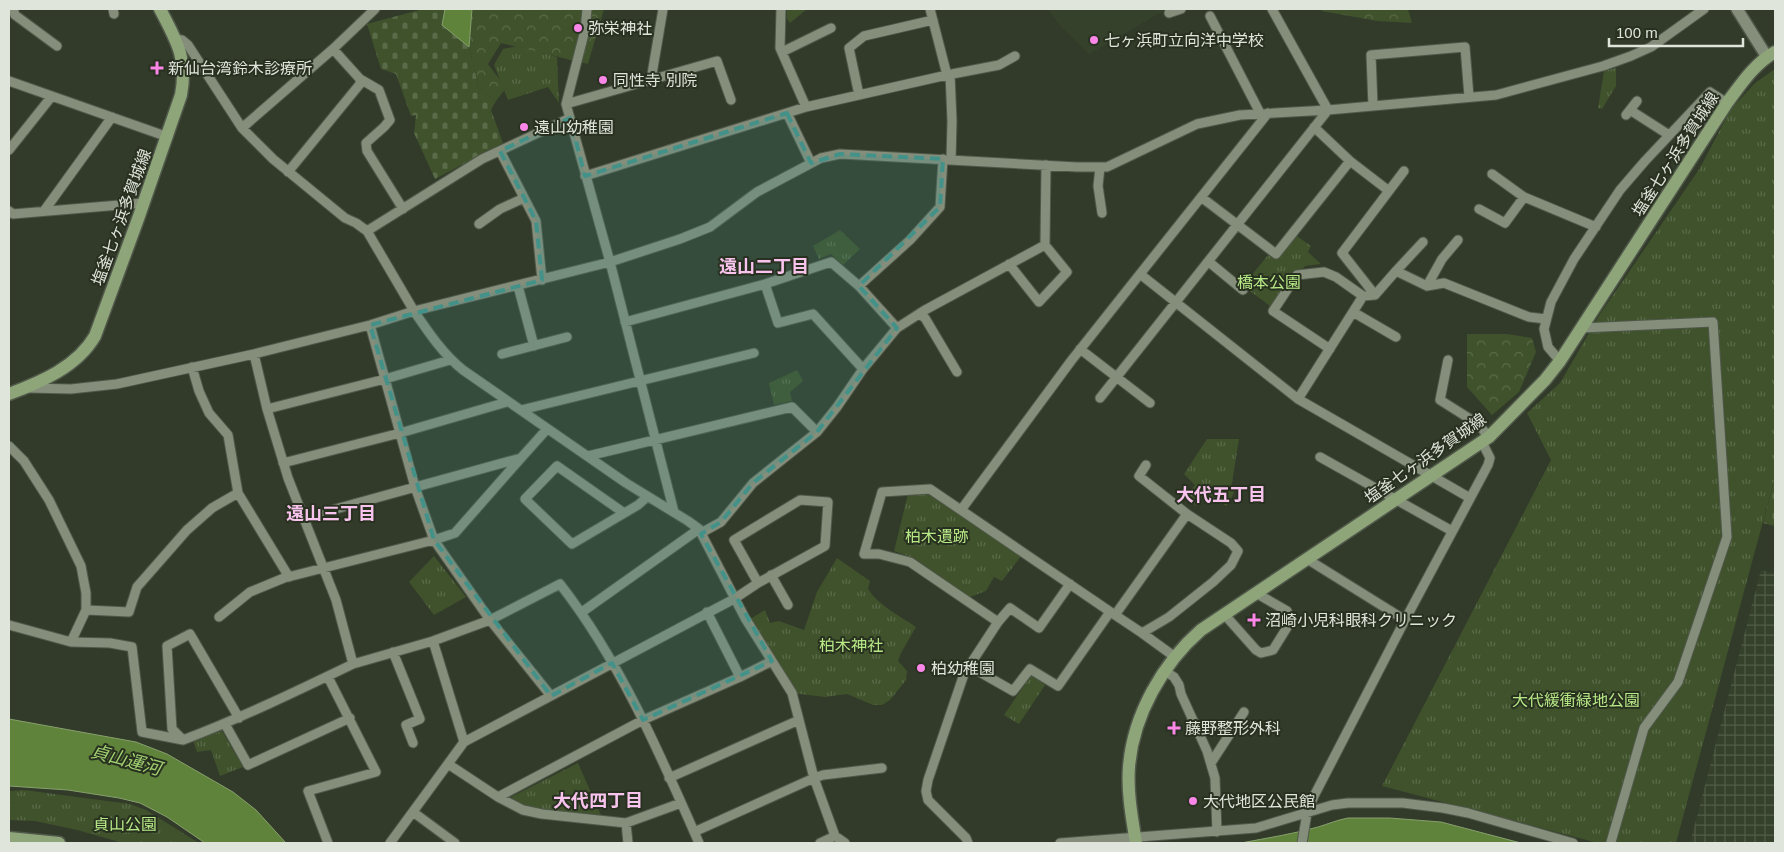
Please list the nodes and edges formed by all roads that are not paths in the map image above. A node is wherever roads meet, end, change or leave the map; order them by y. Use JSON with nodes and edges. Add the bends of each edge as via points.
{"nodes":[{"id":1,"x":13,"y":9,"type":"edge"},
{"id":2,"x":160,"y":9,"type":"edge"},
{"id":3,"x":375,"y":9,"type":"edge"},
{"id":4,"x":587,"y":9,"type":"edge"},
{"id":5,"x":663,"y":9,"type":"edge"},
{"id":6,"x":781,"y":9,"type":"edge"},
{"id":7,"x":930,"y":9,"type":"edge"},
{"id":8,"x":1181,"y":9,"type":"edge"},
{"id":9,"x":1272,"y":9,"type":"edge"},
{"id":10,"x":1704,"y":9,"type":"edge"},
{"id":11,"x":1737,"y":9,"type":"edge"},
{"id":12,"x":1169,"y":13,"type":"dead end"},
{"id":13,"x":1210,"y":16,"type":"dead end"},
{"id":14,"x":933,"y":20,"type":"junction"},
{"id":15,"x":831,"y":28,"type":"dead end"},
{"id":16,"x":175,"y":39,"type":"junction"},
{"id":17,"x":57,"y":46,"type":"dead end"},
{"id":18,"x":332,"y":49,"type":"junction"},
{"id":19,"x":782,"y":52,"type":"junction"},
{"id":20,"x":1771,"y":54,"type":"edge"},
{"id":21,"x":1015,"y":56,"type":"dead end"},
{"id":22,"x":949,"y":75,"type":"junction"},
{"id":23,"x":360,"y":79,"type":"junction"},
{"id":24,"x":651,"y":80,"type":"junction"},
{"id":25,"x":9,"y":81,"type":"edge"},
{"id":26,"x":859,"y":95,"type":"junction"},
{"id":27,"x":52,"y":96,"type":"junction"},
{"id":28,"x":1469,"y":97,"type":"junction"},
{"id":29,"x":731,"y":100,"type":"dead end"},
{"id":30,"x":1637,"y":101,"type":"dead end"},
{"id":31,"x":1727,"y":103,"type":"junction"},
{"id":32,"x":566,"y":104,"type":"junction"},
{"id":33,"x":1373,"y":106,"type":"junction"},
{"id":34,"x":806,"y":107,"type":"junction"},
{"id":35,"x":1328,"y":110,"type":"junction"},
{"id":36,"x":787,"y":113,"type":"junction"},
{"id":37,"x":1264,"y":113,"type":"junction"},
{"id":38,"x":112,"y":118,"type":"junction"},
{"id":39,"x":570,"y":118,"type":"junction"},
{"id":40,"x":1314,"y":127,"type":"junction"},
{"id":41,"x":242,"y":128,"type":"junction"},
{"id":42,"x":1669,"y":135,"type":"junction"},
{"id":43,"x":168,"y":137,"type":"junction"},
{"id":44,"x":9,"y":150,"type":"edge"},
{"id":45,"x":500,"y":151,"type":"junction"},
{"id":46,"x":947,"y":160,"type":"junction"},
{"id":47,"x":1350,"y":161,"type":"junction"},
{"id":48,"x":811,"y":163,"type":"junction"},
{"id":49,"x":1046,"y":165,"type":"junction"},
{"id":50,"x":1100,"y":167,"type":"junction"},
{"id":51,"x":1404,"y":171,"type":"dead end"},
{"id":52,"x":288,"y":172,"type":"junction"},
{"id":53,"x":1492,"y":174,"type":"dead end"},
{"id":54,"x":585,"y":176,"type":"junction"},
{"id":55,"x":1389,"y":191,"type":"junction"},
{"id":56,"x":1201,"y":197,"type":"junction"},
{"id":57,"x":1524,"y":197,"type":"junction"},
{"id":58,"x":524,"y":198,"type":"junction"},
{"id":59,"x":144,"y":203,"type":"junction"},
{"id":60,"x":404,"y":208,"type":"junction"},
{"id":61,"x":1479,"y":208,"type":"dead end"},
{"id":62,"x":9,"y":211,"type":"edge"},
{"id":63,"x":44,"y":211,"type":"junction"},
{"id":64,"x":1102,"y":213,"type":"dead end"},
{"id":65,"x":479,"y":224,"type":"dead end"},
{"id":66,"x":1238,"y":225,"type":"junction"},
{"id":67,"x":1596,"y":226,"type":"junction"},
{"id":68,"x":367,"y":232,"type":"junction"},
{"id":69,"x":1458,"y":240,"type":"dead end"},
{"id":70,"x":1423,"y":242,"type":"dead end"},
{"id":71,"x":1045,"y":245,"type":"junction"},
{"id":72,"x":610,"y":262,"type":"junction"},
{"id":73,"x":1209,"y":262,"type":"junction"},
{"id":74,"x":1009,"y":264,"type":"junction"},
{"id":75,"x":1396,"y":271,"type":"junction"},
{"id":76,"x":1140,"y":274,"type":"junction"},
{"id":77,"x":542,"y":280,"type":"junction"},
{"id":78,"x":765,"y":284,"type":"junction"},
{"id":79,"x":518,"y":286,"type":"junction"},
{"id":80,"x":859,"y":286,"type":"junction"},
{"id":81,"x":1426,"y":286,"type":"junction"},
{"id":82,"x":1243,"y":290,"type":"dead end"},
{"id":83,"x":1375,"y":295,"type":"junction"},
{"id":84,"x":1363,"y":296,"type":"junction"},
{"id":85,"x":1177,"y":302,"type":"junction"},
{"id":86,"x":414,"y":311,"type":"junction"},
{"id":87,"x":1353,"y":312,"type":"junction"},
{"id":88,"x":919,"y":314,"type":"junction"},
{"id":89,"x":1546,"y":319,"type":"junction"},
{"id":90,"x":625,"y":322,"type":"junction"},
{"id":91,"x":370,"y":324,"type":"junction"},
{"id":92,"x":897,"y":328,"type":"junction"},
{"id":93,"x":1582,"y":328,"type":"junction"},
{"id":94,"x":1396,"y":336,"type":"dead end"},
{"id":95,"x":567,"y":337,"type":"dead end"},
{"id":96,"x":534,"y":346,"type":"junction"},
{"id":97,"x":1080,"y":349,"type":"junction"},
{"id":98,"x":1330,"y":349,"type":"junction"},
{"id":99,"x":754,"y":352,"type":"dead end"},
{"id":100,"x":254,"y":354,"type":"junction"},
{"id":101,"x":502,"y":354,"type":"dead end"},
{"id":102,"x":450,"y":360,"type":"junction"},
{"id":103,"x":1448,"y":360,"type":"dead end"},
{"id":104,"x":1560,"y":361,"type":"junction"},
{"id":105,"x":192,"y":367,"type":"junction"},
{"id":106,"x":863,"y":369,"type":"junction"},
{"id":107,"x":957,"y":372,"type":"dead end"},
{"id":108,"x":1116,"y":377,"type":"junction"},
{"id":109,"x":385,"y":379,"type":"junction"},
{"id":110,"x":640,"y":380,"type":"junction"},
{"id":111,"x":26,"y":388,"type":"junction"},
{"id":112,"x":9,"y":394,"type":"edge"},
{"id":113,"x":1100,"y":398,"type":"dead end"},
{"id":114,"x":1298,"y":399,"type":"junction"},
{"id":115,"x":507,"y":402,"type":"junction"},
{"id":116,"x":1150,"y":403,"type":"dead end"},
{"id":117,"x":267,"y":409,"type":"junction"},
{"id":118,"x":521,"y":410,"type":"junction"},
{"id":119,"x":547,"y":429,"type":"junction"},
{"id":120,"x":817,"y":432,"type":"junction"},
{"id":121,"x":400,"y":433,"type":"junction"},
{"id":122,"x":655,"y":439,"type":"junction"},
{"id":123,"x":1485,"y":439,"type":"junction"},
{"id":124,"x":9,"y":446,"type":"edge"},
{"id":125,"x":588,"y":456,"type":"junction"},
{"id":126,"x":1320,"y":457,"type":"dead end"},
{"id":127,"x":521,"y":458,"type":"junction"},
{"id":128,"x":283,"y":463,"type":"junction"},
{"id":129,"x":1146,"y":465,"type":"dead end"},
{"id":130,"x":1432,"y":476,"type":"junction"},
{"id":131,"x":416,"y":487,"type":"junction"},
{"id":132,"x":238,"y":493,"type":"junction"},
{"id":133,"x":647,"y":497,"type":"junction"},
{"id":134,"x":1470,"y":498,"type":"junction"},
{"id":135,"x":1395,"y":499,"type":"junction"},
{"id":136,"x":961,"y":510,"type":"junction"},
{"id":137,"x":674,"y":512,"type":"junction"},
{"id":138,"x":624,"y":513,"type":"junction"},
{"id":139,"x":1187,"y":514,"type":"junction"},
{"id":140,"x":303,"y":518,"type":"junction"},
{"id":141,"x":700,"y":531,"type":"junction"},
{"id":142,"x":1452,"y":531,"type":"junction"},
{"id":143,"x":434,"y":540,"type":"junction"},
{"id":144,"x":1307,"y":559,"type":"junction"},
{"id":145,"x":324,"y":568,"type":"junction"},
{"id":146,"x":772,"y":575,"type":"junction"},
{"id":147,"x":289,"y":577,"type":"junction"},
{"id":148,"x":758,"y":583,"type":"junction"},
{"id":149,"x":1070,"y":584,"type":"junction"},
{"id":150,"x":1256,"y":593,"type":"junction"},
{"id":151,"x":734,"y":599,"type":"junction"},
{"id":152,"x":788,"y":605,"type":"dead end"},
{"id":153,"x":86,"y":610,"type":"junction"},
{"id":154,"x":582,"y":612,"type":"junction"},
{"id":155,"x":707,"y":612,"type":"junction"},
{"id":156,"x":1112,"y":614,"type":"junction"},
{"id":157,"x":1224,"y":614,"type":"junction"},
{"id":158,"x":219,"y":617,"type":"dead end"},
{"id":159,"x":490,"y":620,"type":"junction"},
{"id":160,"x":1405,"y":620,"type":"junction"},
{"id":161,"x":998,"y":622,"type":"junction"},
{"id":162,"x":9,"y":625,"type":"edge"},
{"id":163,"x":1142,"y":633,"type":"junction"},
{"id":164,"x":433,"y":641,"type":"junction"},
{"id":165,"x":71,"y":642,"type":"junction"},
{"id":166,"x":393,"y":652,"type":"junction"},
{"id":167,"x":1175,"y":657,"type":"junction"},
{"id":168,"x":772,"y":661,"type":"junction"},
{"id":169,"x":612,"y":663,"type":"junction"},
{"id":170,"x":354,"y":664,"type":"junction"},
{"id":171,"x":969,"y":666,"type":"junction"},
{"id":172,"x":1165,"y":671,"type":"junction"},
{"id":173,"x":328,"y":676,"type":"junction"},
{"id":174,"x":740,"y":677,"type":"junction"},
{"id":175,"x":551,"y":696,"type":"junction"},
{"id":176,"x":1244,"y":712,"type":"dead end"},
{"id":177,"x":239,"y":718,"type":"junction"},
{"id":178,"x":350,"y":718,"type":"junction"},
{"id":179,"x":642,"y":720,"type":"junction"},
{"id":180,"x":799,"y":720,"type":"junction"},
{"id":181,"x":225,"y":724,"type":"junction"},
{"id":182,"x":183,"y":740,"type":"junction"},
{"id":183,"x":464,"y":742,"type":"junction"},
{"id":184,"x":413,"y":743,"type":"dead end"},
{"id":185,"x":1210,"y":763,"type":"junction"},
{"id":186,"x":448,"y":764,"type":"junction"},
{"id":187,"x":882,"y":768,"type":"dead end"},
{"id":188,"x":669,"y":778,"type":"junction"},
{"id":189,"x":814,"y":778,"type":"junction"},
{"id":190,"x":498,"y":796,"type":"junction"},
{"id":191,"x":681,"y":803,"type":"junction"},
{"id":192,"x":413,"y":812,"type":"junction"},
{"id":193,"x":1308,"y":813,"type":"junction"},
{"id":194,"x":626,"y":823,"type":"junction"},
{"id":195,"x":694,"y":832,"type":"junction"},
{"id":196,"x":1218,"y":832,"type":"junction"},
{"id":197,"x":835,"y":836,"type":"junction"},
{"id":198,"x":9,"y":838,"type":"edge"},
{"id":199,"x":1136,"y":840,"type":"edge"},
{"id":200,"x":1611,"y":842,"type":"dead end"},
{"id":201,"x":59,"y":843,"type":"edge"},
{"id":202,"x":328,"y":843,"type":"edge"},
{"id":203,"x":390,"y":843,"type":"edge"},
{"id":204,"x":455,"y":843,"type":"edge"},
{"id":205,"x":628,"y":843,"type":"edge"},
{"id":206,"x":699,"y":843,"type":"edge"},
{"id":207,"x":820,"y":843,"type":"edge"},
{"id":208,"x":845,"y":843,"type":"edge"},
{"id":209,"x":968,"y":843,"type":"edge"},
{"id":210,"x":1060,"y":843,"type":"edge"},
{"id":211,"x":1302,"y":843,"type":"edge"},
{"id":212,"x":1573,"y":843,"type":"edge"}],
"edges":[{"from":1,"to":17,"type":"street","via":[[15,15]]},
{"from":2,"to":16,"type":"main road","name":"塩釜七ヶ浜多賀城線"},
{"from":3,"to":18,"type":"street"},
{"from":4,"to":32,"type":"street","via":[[585,30]]},
{"from":5,"to":24,"type":"street"},
{"from":6,"to":19,"type":"street"},
{"from":7,"to":14,"type":"street"},
{"from":8,"to":12,"type":"street"},
{"from":9,"to":35,"type":"street"},
{"from":10,"to":28,"type":"street","via":[[1651,47],[1631,56],[1496,95]]},
{"from":11,"to":20,"type":"street"},
{"from":13,"to":37,"type":"street"},
{"from":14,"to":22,"type":"street"},
{"from":14,"to":26,"type":"street","via":[[864,36],[849,48]]},
{"from":15,"to":19,"type":"street"},
{"from":16,"to":41,"type":"street","via":[[188,46]]},
{"from":16,"to":43,"type":"main road","name":"塩釜七ヶ浜多賀城線","via":[[184,63],[184,80]]},
{"from":18,"to":23,"type":"street"},
{"from":18,"to":41,"type":"street"},
{"from":19,"to":34,"type":"street"},
{"from":20,"to":31,"type":"main road","name":"塩釜七ヶ浜多賀城線","via":[[1746,77]]},
{"from":21,"to":22,"type":"street","via":[[999,65]]},
{"from":22,"to":26,"type":"street"},
{"from":22,"to":46,"type":"street","via":[[952,121]]},
{"from":23,"to":52,"type":"street","via":[[360,84]]},
{"from":23,"to":60,"type":"street","via":[[379,90],[390,120],[366,143],[367,151]]},
{"from":24,"to":29,"type":"street","via":[[717,61]]},
{"from":24,"to":32,"type":"street"},
{"from":25,"to":27,"type":"street"},
{"from":26,"to":34,"type":"street"},
{"from":27,"to":38,"type":"street"},
{"from":27,"to":44,"type":"street"},
{"from":28,"to":33,"type":"street"},
{"from":28,"to":33,"type":"street","via":[[1465,47],[1371,55]]},
{"from":30,"to":42,"type":"street","via":[[1628,113]]},
{"from":31,"to":42,"type":"street","via":[[1710,92]]},
{"from":31,"to":93,"type":"main road","name":"塩釜七ヶ浜多賀城線"},
{"from":32,"to":39,"type":"street"},
{"from":33,"to":35,"type":"street"},
{"from":34,"to":36,"type":"street"},
{"from":35,"to":37,"type":"street"},
{"from":35,"to":40,"type":"street"},
{"from":36,"to":48,"type":"street"},
{"from":36,"to":54,"type":"street"},
{"from":37,"to":50,"type":"street","via":[[1198,124],[1108,167]]},
{"from":37,"to":56,"type":"street"},
{"from":38,"to":43,"type":"street"},
{"from":38,"to":63,"type":"street"},
{"from":39,"to":45,"type":"street"},
{"from":39,"to":54,"type":"street"},
{"from":40,"to":47,"type":"street"},
{"from":40,"to":66,"type":"street"},
{"from":41,"to":52,"type":"street"},
{"from":42,"to":67,"type":"street","via":[[1620,190]]},
{"from":43,"to":59,"type":"main road","name":"塩釜七ヶ浜多賀城線"},
{"from":45,"to":58,"type":"street"},
{"from":45,"to":60,"type":"street"},
{"from":46,"to":48,"type":"street","via":[[840,154]]},
{"from":46,"to":49,"type":"street"},
{"from":46,"to":80,"type":"street","via":[[940,207],[910,240]]},
{"from":47,"to":55,"type":"street"},
{"from":47,"to":66,"type":"street","via":[[1276,254]]},
{"from":48,"to":72,"type":"street","via":[[757,192],[710,227]]},
{"from":49,"to":50,"type":"street"},
{"from":49,"to":71,"type":"street"},
{"from":50,"to":64,"type":"street","via":[[1098,186]]},
{"from":51,"to":55,"type":"street"},
{"from":52,"to":68,"type":"street"},
{"from":53,"to":57,"type":"street"},
{"from":54,"to":72,"type":"street"},
{"from":55,"to":83,"type":"street","via":[[1342,253]]},
{"from":56,"to":66,"type":"street"},
{"from":56,"to":76,"type":"street"},
{"from":57,"to":61,"type":"street","via":[[1504,223]]},
{"from":57,"to":67,"type":"street"},
{"from":58,"to":65,"type":"street"},
{"from":58,"to":77,"type":"street","via":[[536,222]]},
{"from":59,"to":63,"type":"street"},
{"from":59,"to":111,"type":"main road","name":"塩釜七ヶ浜多賀城線","via":[[89,346],[69,364]]},
{"from":60,"to":68,"type":"street"},
{"from":62,"to":63,"type":"street","via":[[13,214]]},
{"from":66,"to":73,"type":"street"},
{"from":67,"to":89,"type":"street","via":[[1569,268]]},
{"from":68,"to":86,"type":"street"},
{"from":69,"to":81,"type":"street"},
{"from":70,"to":75,"type":"street"},
{"from":71,"to":74,"type":"street"},
{"from":71,"to":74,"type":"street","via":[[1067,272],[1039,302]]},
{"from":72,"to":77,"type":"street"},
{"from":72,"to":90,"type":"street"},
{"from":73,"to":82,"type":"street"},
{"from":73,"to":85,"type":"street"},
{"from":74,"to":88,"type":"street"},
{"from":75,"to":81,"type":"street"},
{"from":75,"to":83,"type":"street"},
{"from":76,"to":85,"type":"street"},
{"from":76,"to":97,"type":"street"},
{"from":77,"to":79,"type":"street"},
{"from":78,"to":80,"type":"street","via":[[831,262]]},
{"from":78,"to":90,"type":"street"},
{"from":78,"to":106,"type":"street","via":[[778,323],[813,314]]},
{"from":79,"to":86,"type":"street"},
{"from":79,"to":96,"type":"street"},
{"from":80,"to":92,"type":"street"},
{"from":81,"to":89,"type":"street","via":[[1444,283],[1529,318]]},
{"from":83,"to":84,"type":"street"},
{"from":84,"to":87,"type":"street"},
{"from":84,"to":98,"type":"street","via":[[1324,272],[1297,275],[1273,311]]},
{"from":85,"to":108,"type":"street"},
{"from":85,"to":114,"type":"street"},
{"from":86,"to":91,"type":"street"},
{"from":86,"to":102,"type":"street"},
{"from":87,"to":94,"type":"street"},
{"from":87,"to":98,"type":"street"},
{"from":88,"to":92,"type":"street"},
{"from":88,"to":107,"type":"street","via":[[925,318]]},
{"from":89,"to":104,"type":"street","via":[[1544,329],[1548,347]]},
{"from":90,"to":110,"type":"street"},
{"from":91,"to":100,"type":"street"},
{"from":91,"to":109,"type":"street"},
{"from":92,"to":106,"type":"street"},
{"from":93,"to":104,"type":"main road","name":"塩釜七ヶ浜多賀城線"},
{"from":93,"to":200,"type":"street","via":[[1713,322],[1727,537],[1678,682],[1644,728]]},
{"from":95,"to":96,"type":"street"},
{"from":96,"to":101,"type":"street"},
{"from":97,"to":108,"type":"street"},
{"from":97,"to":136,"type":"street"},
{"from":98,"to":114,"type":"street"},
{"from":99,"to":110,"type":"street"},
{"from":100,"to":105,"type":"street"},
{"from":100,"to":117,"type":"street"},
{"from":102,"to":109,"type":"street"},
{"from":102,"to":115,"type":"street"},
{"from":103,"to":123,"type":"street","via":[[1440,400],[1478,424]]},
{"from":104,"to":123,"type":"main road","name":"塩釜七ヶ浜多賀城線"},
{"from":105,"to":111,"type":"street","via":[[117,384],[71,389]]},
{"from":105,"to":132,"type":"street","via":[[209,413],[228,435]]},
{"from":106,"to":120,"type":"street"},
{"from":108,"to":113,"type":"street"},
{"from":108,"to":116,"type":"street"},
{"from":109,"to":117,"type":"street"},
{"from":109,"to":121,"type":"street"},
{"from":110,"to":118,"type":"street"},
{"from":110,"to":122,"type":"street"},
{"from":111,"to":112,"type":"main road","name":"塩釜七ヶ浜多賀城線"},
{"from":114,"to":130,"type":"street"},
{"from":115,"to":118,"type":"street"},
{"from":115,"to":121,"type":"street"},
{"from":117,"to":128,"type":"street"},
{"from":118,"to":119,"type":"street"},
{"from":119,"to":125,"type":"street"},
{"from":119,"to":127,"type":"street"},
{"from":120,"to":122,"type":"street","via":[[792,407]]},
{"from":120,"to":141,"type":"street","via":[[753,483],[721,522]]},
{"from":121,"to":128,"type":"street"},
{"from":121,"to":131,"type":"street"},
{"from":122,"to":125,"type":"street"},
{"from":122,"to":137,"type":"street"},
{"from":123,"to":130,"type":"main road","name":"塩釜七ヶ浜多賀城線"},
{"from":123,"to":134,"type":"street","via":[[1490,458]]},
{"from":124,"to":153,"type":"street","via":[[24,461],[49,500],[75,552],[81,566]]},
{"from":125,"to":133,"type":"street"},
{"from":126,"to":135,"type":"street"},
{"from":127,"to":131,"type":"street"},
{"from":127,"to":143,"type":"street","via":[[455,533]]},
{"from":128,"to":140,"type":"street"},
{"from":129,"to":139,"type":"street","via":[[1139,476]]},
{"from":130,"to":134,"type":"street"},
{"from":130,"to":135,"type":"main road","name":"塩釜七ヶ浜多賀城線"},
{"from":131,"to":140,"type":"street"},
{"from":131,"to":143,"type":"street"},
{"from":132,"to":147,"type":"street"},
{"from":132,"to":153,"type":"street","via":[[212,508],[187,530],[137,587],[129,612]]},
{"from":133,"to":137,"type":"street"},
{"from":133,"to":138,"type":"street"},
{"from":134,"to":142,"type":"street"},
{"from":135,"to":142,"type":"street"},
{"from":135,"to":144,"type":"main road","name":"塩釜七ヶ浜多賀城線"},
{"from":136,"to":149,"type":"street"},
{"from":136,"to":161,"type":"street","via":[[930,489],[882,492],[864,554],[879,554],[910,562]]},
{"from":137,"to":141,"type":"street"},
{"from":138,"to":138,"type":"street","via":[[572,544],[525,499],[557,466]]},
{"from":139,"to":156,"type":"street"},
{"from":139,"to":163,"type":"street","via":[[1238,551],[1231,565],[1212,582],[1169,617]]},
{"from":140,"to":145,"type":"street"},
{"from":141,"to":151,"type":"street"},
{"from":141,"to":154,"type":"street"},
{"from":142,"to":160,"type":"street"},
{"from":143,"to":145,"type":"street"},
{"from":143,"to":159,"type":"street"},
{"from":144,"to":150,"type":"main road","name":"塩釜七ヶ浜多賀城線"},
{"from":144,"to":160,"type":"street"},
{"from":145,"to":147,"type":"street"},
{"from":145,"to":170,"type":"street"},
{"from":146,"to":148,"type":"street"},
{"from":146,"to":148,"type":"street","via":[[825,546],[828,502],[800,500],[734,540]]},
{"from":146,"to":152,"type":"street"},
{"from":147,"to":158,"type":"street","via":[[250,592]]},
{"from":148,"to":151,"type":"street"},
{"from":149,"to":156,"type":"street"},
{"from":149,"to":161,"type":"street","via":[[1039,628],[1010,608]]},
{"from":150,"to":157,"type":"main road","name":"塩釜七ヶ浜多賀城線"},
{"from":150,"to":157,"type":"street","via":[[1287,611],[1291,621],[1272,650],[1261,653],[1256,650]]},
{"from":151,"to":155,"type":"street"},
{"from":151,"to":168,"type":"street"},
{"from":153,"to":165,"type":"street"},
{"from":154,"to":159,"type":"street","via":[[560,584]]},
{"from":154,"to":169,"type":"street"},
{"from":155,"to":169,"type":"street"},
{"from":155,"to":174,"type":"street"},
{"from":156,"to":163,"type":"street"},
{"from":156,"to":171,"type":"street","via":[[1058,686],[1030,668],[1013,691]]},
{"from":157,"to":167,"type":"main road","name":"塩釜七ヶ浜多賀城線","via":[[1192,638]]},
{"from":159,"to":164,"type":"street"},
{"from":159,"to":175,"type":"street"},
{"from":160,"to":193,"type":"street"},
{"from":161,"to":171,"type":"street"},
{"from":162,"to":165,"type":"street"},
{"from":163,"to":167,"type":"street"},
{"from":164,"to":166,"type":"street"},
{"from":164,"to":183,"type":"street"},
{"from":165,"to":182,"type":"street","via":[[132,646],[142,732]]},
{"from":166,"to":170,"type":"street"},
{"from":166,"to":184,"type":"street","via":[[420,719],[406,725]]},
{"from":167,"to":172,"type":"main road","name":"塩釜七ヶ浜多賀城線"},
{"from":168,"to":174,"type":"street"},
{"from":168,"to":180,"type":"street","via":[[792,693]]},
{"from":169,"to":175,"type":"street"},
{"from":169,"to":179,"type":"street"},
{"from":170,"to":173,"type":"street"},
{"from":171,"to":209,"type":"street","via":[[926,791],[928,800]]},
{"from":172,"to":185,"type":"street","via":[[1179,685]]},
{"from":172,"to":199,"type":"main road","name":"塩釜七ヶ浜多賀城線","via":[[1143,711],[1130,752],[1129,794]]},
{"from":173,"to":177,"type":"street"},
{"from":173,"to":178,"type":"street"},
{"from":174,"to":179,"type":"street"},
{"from":175,"to":183,"type":"street"},
{"from":176,"to":185,"type":"street"},
{"from":177,"to":181,"type":"street"},
{"from":177,"to":182,"type":"street","via":[[190,634],[167,646],[172,729]]},
{"from":178,"to":181,"type":"street","via":[[248,765]]},
{"from":178,"to":202,"type":"street","via":[[376,772],[308,791]]},
{"from":179,"to":188,"type":"street"},
{"from":179,"to":190,"type":"street"},
{"from":180,"to":188,"type":"street"},
{"from":180,"to":189,"type":"street"},
{"from":181,"to":182,"type":"street"},
{"from":183,"to":186,"type":"street"},
{"from":185,"to":196,"type":"street","via":[[1215,778]]},
{"from":186,"to":190,"type":"street"},
{"from":186,"to":192,"type":"street"},
{"from":187,"to":189,"type":"street"},
{"from":188,"to":191,"type":"street"},
{"from":189,"to":195,"type":"street"},
{"from":189,"to":197,"type":"street"},
{"from":190,"to":194,"type":"street","via":[[523,810]]},
{"from":191,"to":194,"type":"street"},
{"from":191,"to":195,"type":"street"},
{"from":192,"to":203,"type":"street"},
{"from":192,"to":204,"type":"street"},
{"from":193,"to":196,"type":"street","via":[[1256,828]]},
{"from":193,"to":211,"type":"street"},
{"from":193,"to":212,"type":"street","via":[[1348,803],[1403,803],[1468,813]]},
{"from":194,"to":205,"type":"street"},
{"from":195,"to":206,"type":"street"},
{"from":196,"to":199,"type":"street"},
{"from":197,"to":207,"type":"street"},
{"from":197,"to":208,"type":"street"},
{"from":198,"to":201,"type":"main road"},
{"from":199,"to":210,"type":"street"}]}
